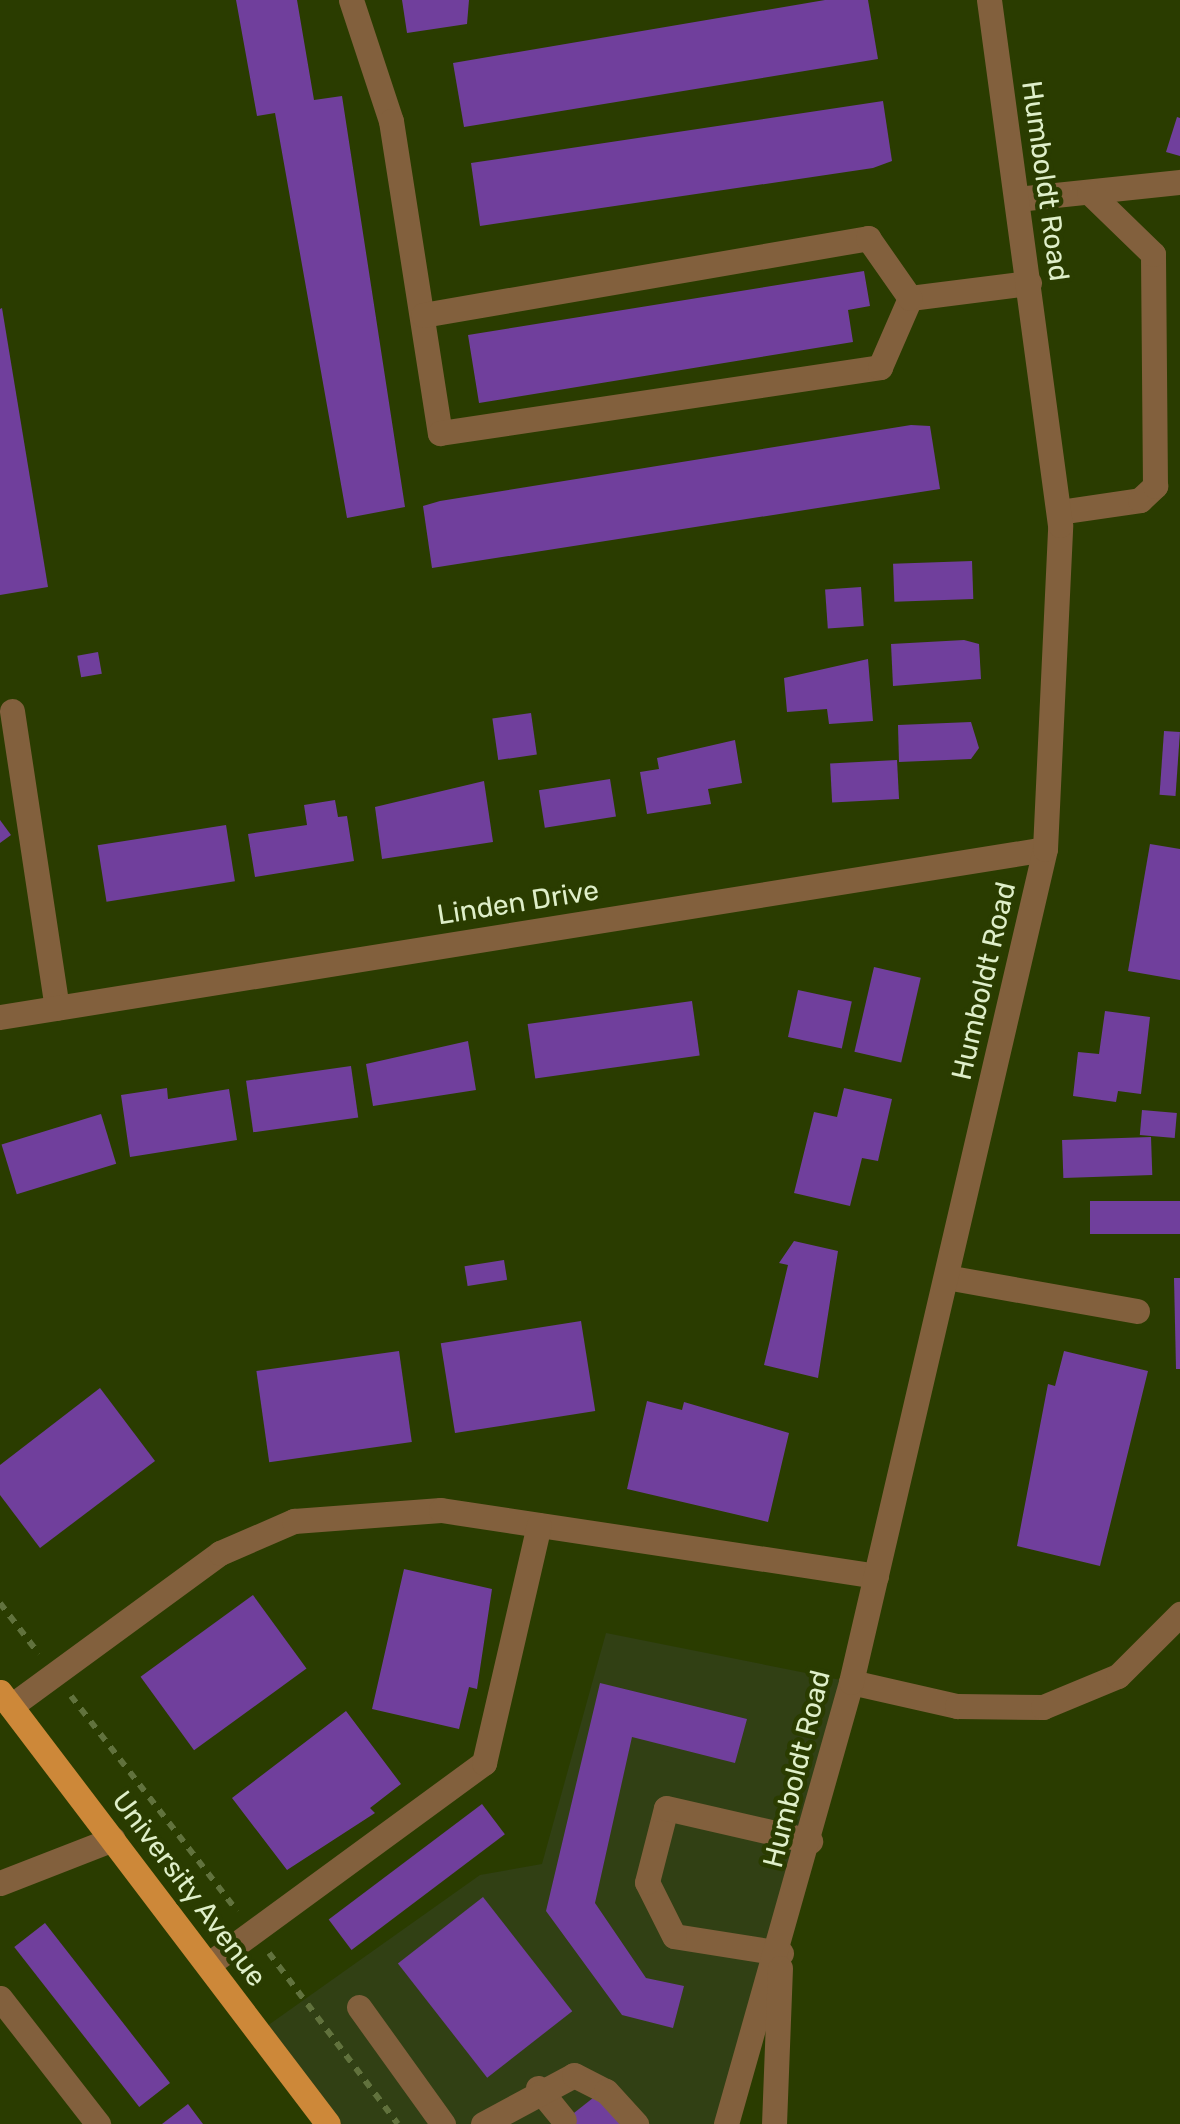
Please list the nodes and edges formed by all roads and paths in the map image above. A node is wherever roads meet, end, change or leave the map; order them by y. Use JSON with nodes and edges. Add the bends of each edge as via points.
{"nodes":[{"id":1,"x":351,"y":0,"type":"edge"},
{"id":2,"x":989,"y":0,"type":"edge"},
{"id":3,"x":1180,"y":182,"type":"edge"},
{"id":4,"x":1089,"y":192,"type":"junction"},
{"id":5,"x":1017,"y":198,"type":"junction"},
{"id":6,"x":1029,"y":283,"type":"junction"},
{"id":7,"x":910,"y":298,"type":"junction"},
{"id":8,"x":423,"y":315,"type":"junction"},
{"id":9,"x":1059,"y":512,"type":"junction"},
{"id":10,"x":12,"y":711,"type":"dead end"},
{"id":11,"x":1046,"y":849,"type":"junction"},
{"id":12,"x":57,"y":1008,"type":"junction"},
{"id":13,"x":0,"y":1017,"type":"edge"},
{"id":14,"x":946,"y":1278,"type":"junction"},
{"id":15,"x":1137,"y":1310,"type":"dead end"},
{"id":16,"x":539,"y":1525,"type":"junction"},
{"id":17,"x":876,"y":1576,"type":"junction"},
{"id":18,"x":0,"y":1604,"type":"edge"},
{"id":19,"x":1180,"y":1614,"type":"edge"},
{"id":20,"x":54,"y":1675,"type":"junction"},
{"id":21,"x":851,"y":1682,"type":"junction"},
{"id":22,"x":6,"y":1699,"type":"edge"},
{"id":23,"x":113,"y":1839,"type":"junction"},
{"id":24,"x":810,"y":1841,"type":"junction"},
{"id":25,"x":0,"y":1882,"type":"edge"},
{"id":26,"x":253,"y":1932,"type":"junction"},
{"id":27,"x":780,"y":1955,"type":"junction"},
{"id":28,"x":209,"y":1964,"type":"junction"},
{"id":29,"x":0,"y":1998,"type":"edge"},
{"id":30,"x":358,"y":2007,"type":"dead end"},
{"id":31,"x":538,"y":2088,"type":"junction"},
{"id":32,"x":564,"y":2120,"type":"dead end"},
{"id":33,"x":491,"y":2122,"type":"edge"},
{"id":34,"x":98,"y":2124,"type":"edge"},
{"id":35,"x":328,"y":2124,"type":"edge"},
{"id":36,"x":398,"y":2124,"type":"edge"},
{"id":37,"x":443,"y":2124,"type":"edge"},
{"id":38,"x":636,"y":2124,"type":"edge"},
{"id":39,"x":726,"y":2124,"type":"edge"},
{"id":40,"x":774,"y":2124,"type":"edge"}],
"edges":[{"from":1,"to":8,"type":"street","via":[[359,47],[391,121]]},
{"from":2,"to":5,"type":"street","name":"Humboldt Road"},
{"from":3,"to":4,"type":"street"},
{"from":4,"to":5,"type":"street"},
{"from":4,"to":9,"type":"street","via":[[1153,254],[1155,486],[1140,500]]},
{"from":5,"to":6,"type":"street","name":"Humboldt Road"},
{"from":6,"to":7,"type":"street"},
{"from":6,"to":9,"type":"street","name":"Humboldt Road"},
{"from":7,"to":8,"type":"street","via":[[868,238]]},
{"from":7,"to":8,"type":"street","via":[[880,366],[440,433]]},
{"from":9,"to":11,"type":"street","name":"Humboldt Road"},
{"from":10,"to":12,"type":"street"},
{"from":11,"to":12,"type":"street","name":"Linden Drive"},
{"from":11,"to":14,"type":"street","name":"Humboldt Road"},
{"from":12,"to":13,"type":"street","name":"Linden Drive"},
{"from":14,"to":15,"type":"street"},
{"from":14,"to":17,"type":"street","name":"Humboldt Road"},
{"from":16,"to":17,"type":"street"},
{"from":16,"to":20,"type":"street","via":[[441,1510],[294,1521],[220,1553]]},
{"from":16,"to":26,"type":"street","via":[[484,1763]]},
{"from":17,"to":21,"type":"street","name":"Humboldt Road"},
{"from":18,"to":20,"type":"path"},
{"from":19,"to":21,"type":"street","via":[[1118,1676],[1043,1707],[957,1706]]},
{"from":20,"to":22,"type":"street"},
{"from":20,"to":26,"type":"path"},
{"from":21,"to":24,"type":"street","name":"Humboldt Road"},
{"from":22,"to":23,"type":"main road","name":"University Avenue"},
{"from":23,"to":25,"type":"street"},
{"from":23,"to":28,"type":"main road","name":"University Avenue"},
{"from":24,"to":27,"type":"street","name":"Humboldt Road"},
{"from":24,"to":27,"type":"street","via":[[666,1808],[647,1882],[674,1936]]},
{"from":26,"to":28,"type":"street"},
{"from":26,"to":36,"type":"path"},
{"from":27,"to":39,"type":"street","name":"Humboldt Road","via":[[748,2032]]},
{"from":27,"to":40,"type":"street","name":"Humboldt Road"},
{"from":28,"to":35,"type":"main road","name":"University Avenue"},
{"from":29,"to":34,"type":"street"},
{"from":30,"to":37,"type":"street"},
{"from":31,"to":32,"type":"street"},
{"from":31,"to":33,"type":"street"},
{"from":31,"to":38,"type":"street","via":[[574,2076],[606,2091]]}]}
